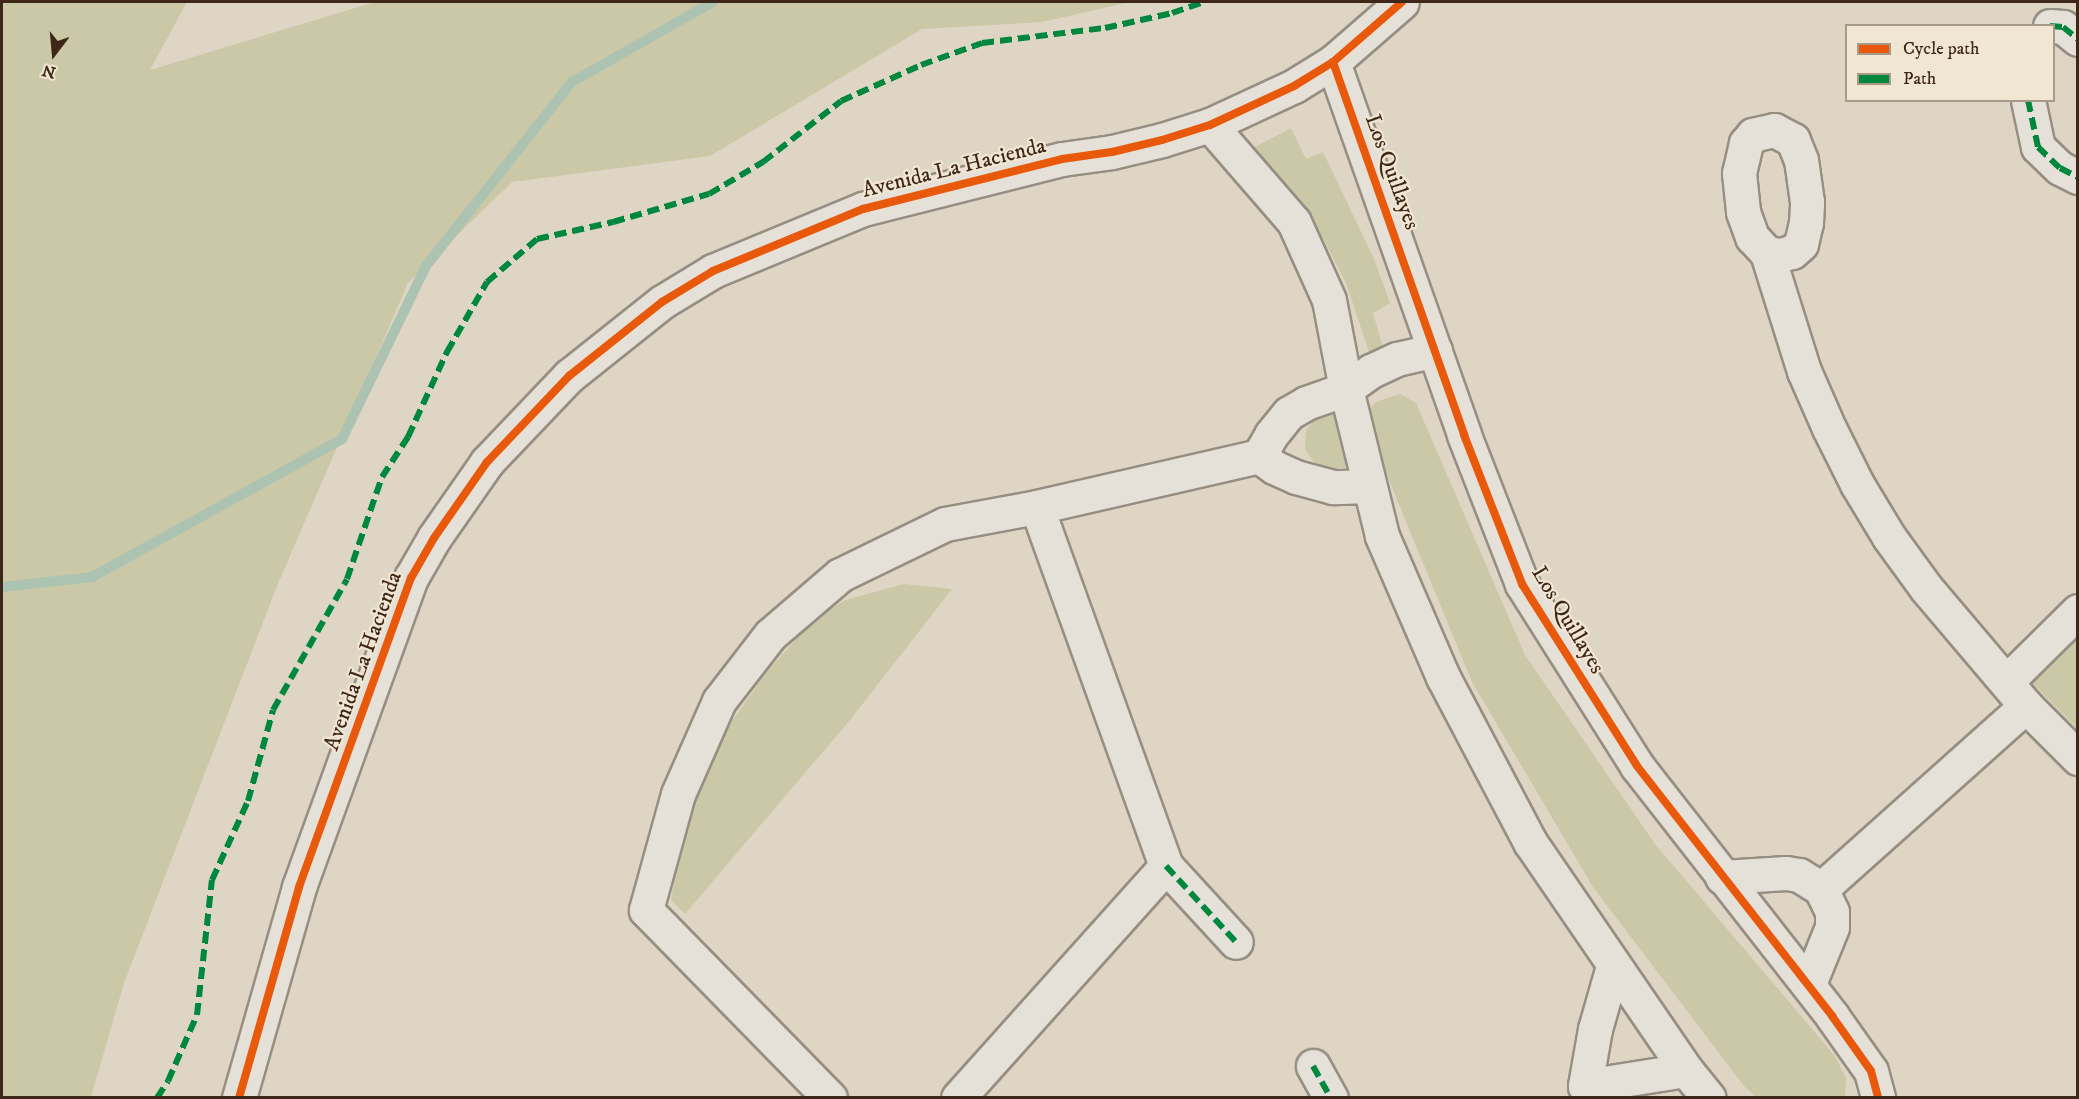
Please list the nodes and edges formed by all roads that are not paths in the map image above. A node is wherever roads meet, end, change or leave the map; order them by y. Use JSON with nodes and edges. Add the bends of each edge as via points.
{"nodes":[{"id":1,"x":1402,"y":2,"type":"edge"},
{"id":2,"x":2055,"y":26,"type":"edge"},
{"id":3,"x":2078,"y":39,"type":"edge"},
{"id":4,"x":1334,"y":62,"type":"junction"},
{"id":5,"x":2028,"y":102,"type":"edge"},
{"id":6,"x":1210,"y":125,"type":"junction"},
{"id":7,"x":2078,"y":177,"type":"edge"},
{"id":8,"x":1767,"y":253,"type":"dead end"},
{"id":9,"x":1435,"y":350,"type":"junction"},
{"id":10,"x":1346,"y":389,"type":"junction"},
{"id":11,"x":1259,"y":456,"type":"junction"},
{"id":12,"x":1368,"y":486,"type":"junction"},
{"id":13,"x":1037,"y":507,"type":"junction"},
{"id":14,"x":2078,"y":611,"type":"edge"},
{"id":15,"x":2016,"y":694,"type":"junction"},
{"id":16,"x":2078,"y":758,"type":"edge"},
{"id":17,"x":1166,"y":866,"type":"junction"},
{"id":18,"x":1722,"y":877,"type":"junction"},
{"id":19,"x":1821,"y":889,"type":"junction"},
{"id":20,"x":1236,"y":942,"type":"dead end"},
{"id":21,"x":1613,"y":966,"type":"junction"},
{"id":22,"x":1809,"y":984,"type":"junction"},
{"id":23,"x":1313,"y":1066,"type":"dead end"},
{"id":24,"x":1686,"y":1070,"type":"junction"},
{"id":25,"x":1577,"y":1092,"type":"edge"},
{"id":26,"x":239,"y":1098,"type":"edge"},
{"id":27,"x":830,"y":1098,"type":"edge"},
{"id":28,"x":958,"y":1098,"type":"edge"},
{"id":29,"x":1331,"y":1098,"type":"edge"},
{"id":30,"x":1709,"y":1098,"type":"edge"},
{"id":31,"x":1878,"y":1098,"type":"edge"}],
"edges":[{"from":1,"to":4,"type":"street","name":"Avenida La Hacienda"},
{"from":2,"to":3,"type":"street","via":[[2063,27]]},
{"from":4,"to":6,"type":"street","name":"Avenida La Hacienda","via":[[1294,86]]},
{"from":4,"to":9,"type":"street","name":"Los Quillayes"},
{"from":5,"to":7,"type":"street","via":[[2038,147],[2060,168]]},
{"from":6,"to":10,"type":"street","via":[[1294,222],[1329,300]]},
{"from":6,"to":26,"type":"street","name":"Avenida La Hacienda","via":[[863,209],[713,271],[614,337],[527,418],[459,500],[411,578],[299,887]]},
{"from":8,"to":15,"type":"street","via":[[1804,371],[1857,484],[1926,588]]},
{"from":9,"to":10,"type":"street","via":[[1397,359]]},
{"from":9,"to":18,"type":"street","name":"Los Quillayes","via":[[1522,584],[1637,766]]},
{"from":10,"to":11,"type":"street","via":[[1289,413]]},
{"from":10,"to":12,"type":"street"},
{"from":11,"to":12,"type":"street","via":[[1296,477],[1333,487]]},
{"from":11,"to":13,"type":"street"},
{"from":12,"to":21,"type":"street","via":[[1382,536],[1443,676],[1530,842]]},
{"from":13,"to":17,"type":"street"},
{"from":13,"to":27,"type":"street","via":[[945,524],[840,575],[770,635],[719,701],[678,794],[646,910]]},
{"from":14,"to":15,"type":"street"},
{"from":15,"to":16,"type":"street"},
{"from":15,"to":19,"type":"street"},
{"from":17,"to":20,"type":"street"},
{"from":17,"to":28,"type":"street"},
{"from":18,"to":19,"type":"street","via":[[1786,873],[1799,875]]},
{"from":18,"to":22,"type":"street","name":"Los Quillayes"},
{"from":19,"to":22,"type":"street","via":[[1832,912],[1832,927]]},
{"from":21,"to":24,"type":"street"},
{"from":21,"to":25,"type":"street"},
{"from":22,"to":31,"type":"street","name":"Los Quillayes","via":[[1870,1071]]},
{"from":23,"to":29,"type":"street"},
{"from":24,"to":25,"type":"street"},
{"from":24,"to":30,"type":"street"}]}
